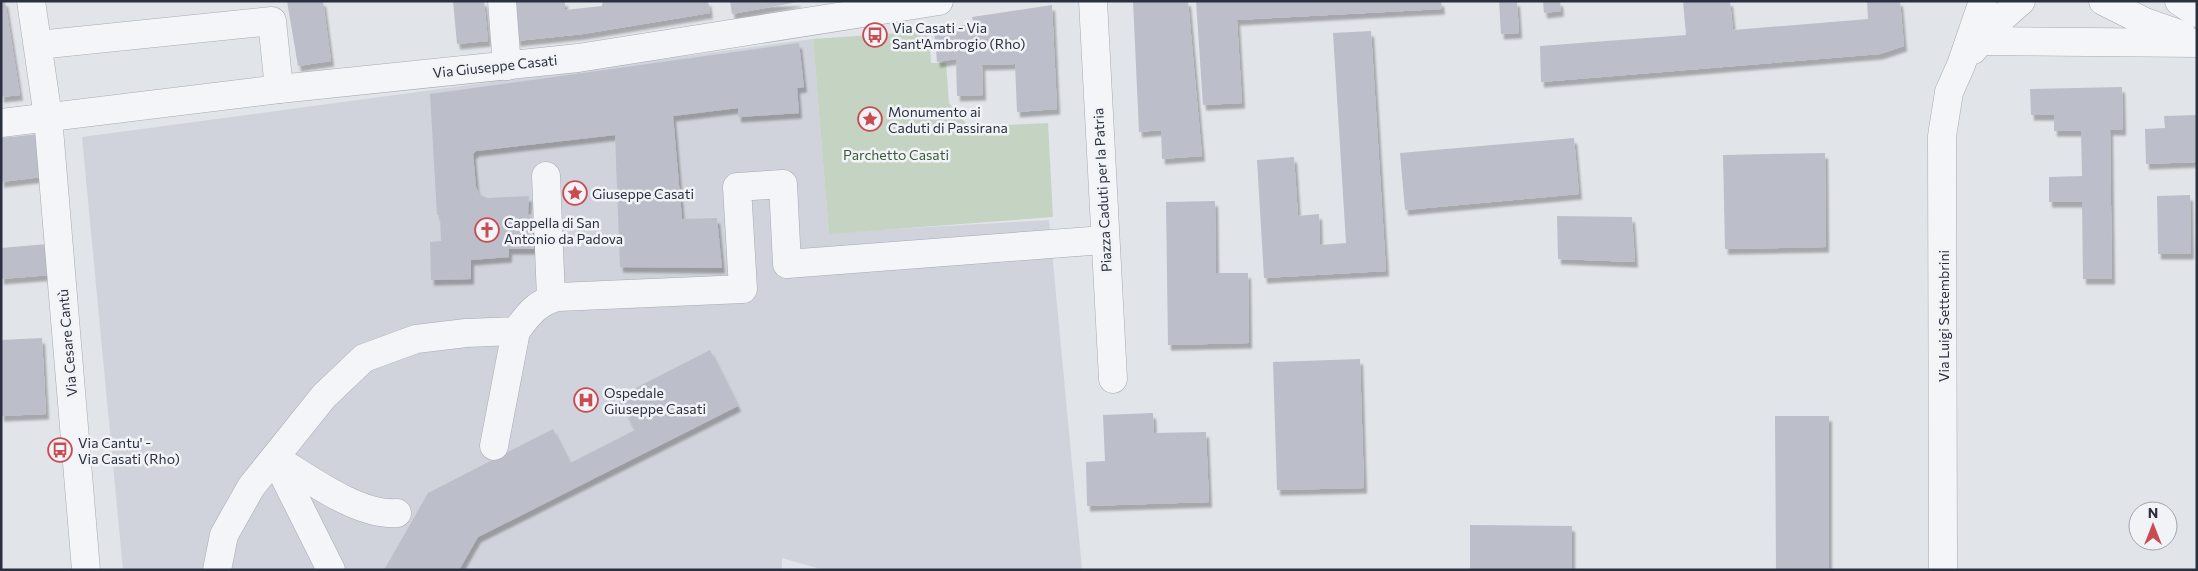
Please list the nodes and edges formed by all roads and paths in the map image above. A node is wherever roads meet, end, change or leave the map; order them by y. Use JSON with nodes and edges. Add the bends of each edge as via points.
{"nodes":[{"id":1,"x":31,"y":1,"type":"edge"},
{"id":2,"x":502,"y":1,"type":"edge"},
{"id":3,"x":939,"y":1,"type":"edge"},
{"id":4,"x":1093,"y":1,"type":"edge"},
{"id":5,"x":1983,"y":1,"type":"edge"},
{"id":6,"x":2021,"y":1,"type":"edge"},
{"id":7,"x":2103,"y":1,"type":"edge"},
{"id":8,"x":2179,"y":1,"type":"edge"},
{"id":9,"x":2197,"y":14,"type":"edge"},
{"id":10,"x":2197,"y":41,"type":"edge"},
{"id":11,"x":1981,"y":42,"type":"junction"},
{"id":12,"x":38,"y":46,"type":"junction"},
{"id":13,"x":1961,"y":65,"type":"junction"},
{"id":14,"x":507,"y":66,"type":"junction"},
{"id":15,"x":279,"y":89,"type":"junction"},
{"id":16,"x":48,"y":117,"type":"junction"},
{"id":17,"x":1,"y":123,"type":"edge"},
{"id":18,"x":546,"y":176,"type":"dead end"},
{"id":19,"x":1104,"y":240,"type":"junction"},
{"id":20,"x":551,"y":298,"type":"junction"},
{"id":21,"x":516,"y":331,"type":"junction"},
{"id":22,"x":1113,"y":379,"type":"dead end"},
{"id":23,"x":494,"y":446,"type":"dead end"},
{"id":24,"x":275,"y":458,"type":"junction"},
{"id":25,"x":397,"y":513,"type":"dead end"},
{"id":26,"x":86,"y":570,"type":"edge"},
{"id":27,"x":217,"y":570,"type":"edge"},
{"id":28,"x":331,"y":570,"type":"edge"},
{"id":29,"x":1943,"y":570,"type":"edge"}],
"edges":[{"from":1,"to":12,"type":"street","name":"Via Cesare Cantù"},
{"from":2,"to":14,"type":"street"},
{"from":3,"to":14,"type":"street","name":"Via Giuseppe Casati","via":[[578,58]]},
{"from":4,"to":19,"type":"street","name":"Piazza Caduti per la Patria"},
{"from":5,"to":13,"type":"street","name":"Via Luigi Settembrini"},
{"from":6,"to":11,"type":"street","name":"Via Luigi Settembrini","via":[[1996,23]]},
{"from":7,"to":10,"type":"street","via":[[2145,22]]},
{"from":8,"to":9,"type":"street"},
{"from":10,"to":11,"type":"street"},
{"from":11,"to":13,"type":"street","name":"Via Luigi Settembrini"},
{"from":12,"to":15,"type":"street","via":[[272,21]]},
{"from":12,"to":16,"type":"street","name":"Via Cesare Cantù"},
{"from":13,"to":29,"type":"street","name":"Via Luigi Settembrini","via":[[1949,92],[1942,136]]},
{"from":14,"to":15,"type":"street","name":"Via Giuseppe Casati"},
{"from":15,"to":16,"type":"street","name":"Via Giuseppe Casati"},
{"from":16,"to":17,"type":"street","name":"Via Giuseppe Casati"},
{"from":16,"to":26,"type":"street","name":"Via Cesare Cantù"},
{"from":18,"to":20,"type":"street"},
{"from":19,"to":20,"type":"street","via":[[787,264],[782,184],[737,187],[743,289]]},
{"from":19,"to":22,"type":"street","name":"Piazza Caduti per la Patria"},
{"from":20,"to":21,"type":"street","via":[[536,306]]},
{"from":21,"to":23,"type":"street"},
{"from":21,"to":24,"type":"street","via":[[416,339],[364,358],[324,396]]},
{"from":24,"to":25,"type":"street","via":[[329,491],[370,510]]},
{"from":24,"to":27,"type":"street","via":[[252,487],[224,535]]},
{"from":24,"to":28,"type":"street"}]}
